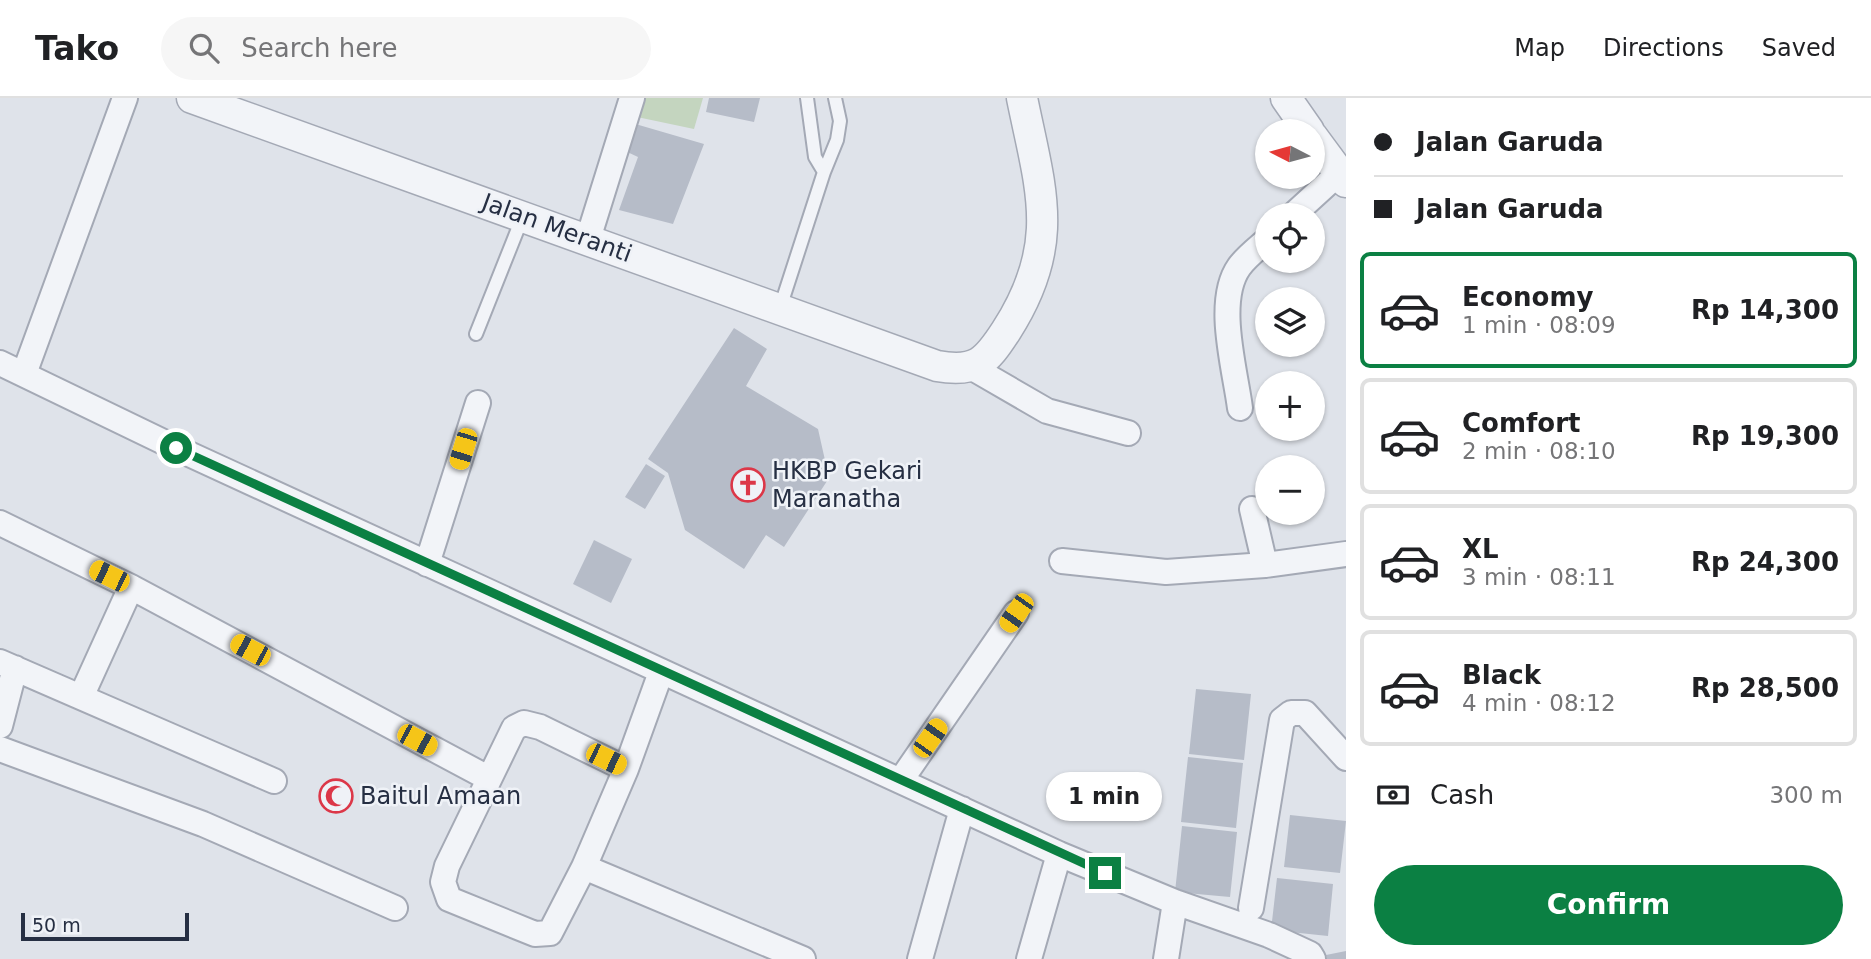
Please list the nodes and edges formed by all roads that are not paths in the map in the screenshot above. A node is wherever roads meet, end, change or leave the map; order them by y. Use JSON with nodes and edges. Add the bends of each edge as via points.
{"nodes":[{"id":1,"x":125,"y":98,"type":"edge"},
{"id":2,"x":192,"y":98,"type":"edge"},
{"id":3,"x":632,"y":98,"type":"edge"},
{"id":4,"x":807,"y":98,"type":"edge"},
{"id":5,"x":835,"y":98,"type":"edge"},
{"id":6,"x":1022,"y":98,"type":"edge"},
{"id":7,"x":1286,"y":98,"type":"edge"},
{"id":8,"x":1301,"y":119,"type":"edge"},
{"id":9,"x":1325,"y":154,"type":"edge"},
{"id":10,"x":824,"y":172,"type":"junction"},
{"id":11,"x":1342,"y":177,"type":"edge"},
{"id":12,"x":1308,"y":203,"type":"edge"},
{"id":13,"x":523,"y":216,"type":"junction"},
{"id":14,"x":588,"y":239,"type":"junction"},
{"id":15,"x":1255,"y":251,"type":"edge"},
{"id":16,"x":780,"y":308,"type":"junction"},
{"id":17,"x":476,"y":334,"type":"dead end"},
{"id":18,"x":0,"y":363,"type":"edge"},
{"id":19,"x":971,"y":367,"type":"junction"},
{"id":20,"x":24,"y":374,"type":"junction"},
{"id":21,"x":478,"y":403,"type":"dead end"},
{"id":22,"x":1240,"y":408,"type":"dead end"},
{"id":23,"x":1128,"y":433,"type":"dead end"},
{"id":24,"x":1252,"y":509,"type":"dead end"},
{"id":25,"x":0,"y":523,"type":"edge"},
{"id":26,"x":1346,"y":554,"type":"edge"},
{"id":27,"x":1062,"y":561,"type":"dead end"},
{"id":28,"x":427,"y":564,"type":"junction"},
{"id":29,"x":1265,"y":565,"type":"junction"},
{"id":30,"x":131,"y":587,"type":"junction"},
{"id":31,"x":1016,"y":613,"type":"dead end"},
{"id":32,"x":7,"y":664,"type":"edge"},
{"id":33,"x":661,"y":672,"type":"junction"},
{"id":34,"x":81,"y":697,"type":"junction"},
{"id":35,"x":0,"y":726,"type":"edge"},
{"id":36,"x":0,"y":748,"type":"edge"},
{"id":37,"x":1346,"y":758,"type":"edge"},
{"id":38,"x":626,"y":769,"type":"junction"},
{"id":39,"x":488,"y":778,"type":"junction"},
{"id":40,"x":901,"y":780,"type":"junction"},
{"id":41,"x":274,"y":781,"type":"dead end"},
{"id":42,"x":962,"y":809,"type":"junction"},
{"id":43,"x":1059,"y":854,"type":"junction"},
{"id":44,"x":584,"y":867,"type":"junction"},
{"id":45,"x":1175,"y":902,"type":"junction"},
{"id":46,"x":395,"y":908,"type":"dead end"},
{"id":47,"x":1251,"y":908,"type":"dead end"},
{"id":48,"x":803,"y":959,"type":"edge"},
{"id":49,"x":920,"y":959,"type":"edge"},
{"id":50,"x":1029,"y":959,"type":"edge"},
{"id":51,"x":1166,"y":959,"type":"edge"},
{"id":52,"x":1313,"y":959,"type":"edge"}],
"edges":[{"from":1,"to":20,"type":"street"},
{"from":2,"to":13,"type":"street","name":"Jalan Meranti"},
{"from":3,"to":14,"type":"street"},
{"from":4,"to":10,"type":"lane","via":[[815,157]]},
{"from":5,"to":10,"type":"lane","via":[[839,131]]},
{"from":6,"to":19,"type":"street","via":[[1040,188],[1041,253],[1016,315],[989,356]]},
{"from":7,"to":8,"type":"street"},
{"from":9,"to":11,"type":"street"},
{"from":10,"to":16,"type":"lane"},
{"from":11,"to":12,"type":"street"},
{"from":13,"to":14,"type":"street","name":"Jalan Meranti"},
{"from":13,"to":17,"type":"lane"},
{"from":14,"to":16,"type":"street","name":"Jalan Meranti"},
{"from":15,"to":22,"type":"street","via":[[1239,266],[1228,291]]},
{"from":16,"to":19,"type":"street","name":"Jalan Meranti","via":[[922,360],[957,370]]},
{"from":18,"to":20,"type":"street"},
{"from":19,"to":23,"type":"street","via":[[1047,411]]},
{"from":20,"to":28,"type":"street"},
{"from":21,"to":28,"type":"street"},
{"from":24,"to":29,"type":"street"},
{"from":25,"to":30,"type":"street"},
{"from":26,"to":29,"type":"street"},
{"from":27,"to":29,"type":"street","via":[[1166,572]]},
{"from":28,"to":33,"type":"street"},
{"from":30,"to":34,"type":"street"},
{"from":30,"to":39,"type":"street"},
{"from":31,"to":40,"type":"street"},
{"from":32,"to":34,"type":"street"},
{"from":32,"to":35,"type":"street"},
{"from":33,"to":38,"type":"street"},
{"from":33,"to":40,"type":"street"},
{"from":34,"to":41,"type":"street"},
{"from":36,"to":46,"type":"street","via":[[203,824]]},
{"from":37,"to":47,"type":"street","via":[[1305,713],[1291,713],[1282,720]]},
{"from":38,"to":39,"type":"street","via":[[524,723],[514,728]]},
{"from":38,"to":44,"type":"street"},
{"from":39,"to":44,"type":"street","via":[[444,874],[450,899],[535,934],[550,933]]},
{"from":40,"to":42,"type":"street"},
{"from":42,"to":43,"type":"street"},
{"from":42,"to":49,"type":"street"},
{"from":43,"to":45,"type":"street"},
{"from":43,"to":50,"type":"street"},
{"from":44,"to":48,"type":"street"},
{"from":45,"to":51,"type":"street"},
{"from":45,"to":52,"type":"street","via":[[1269,935]]}]}
